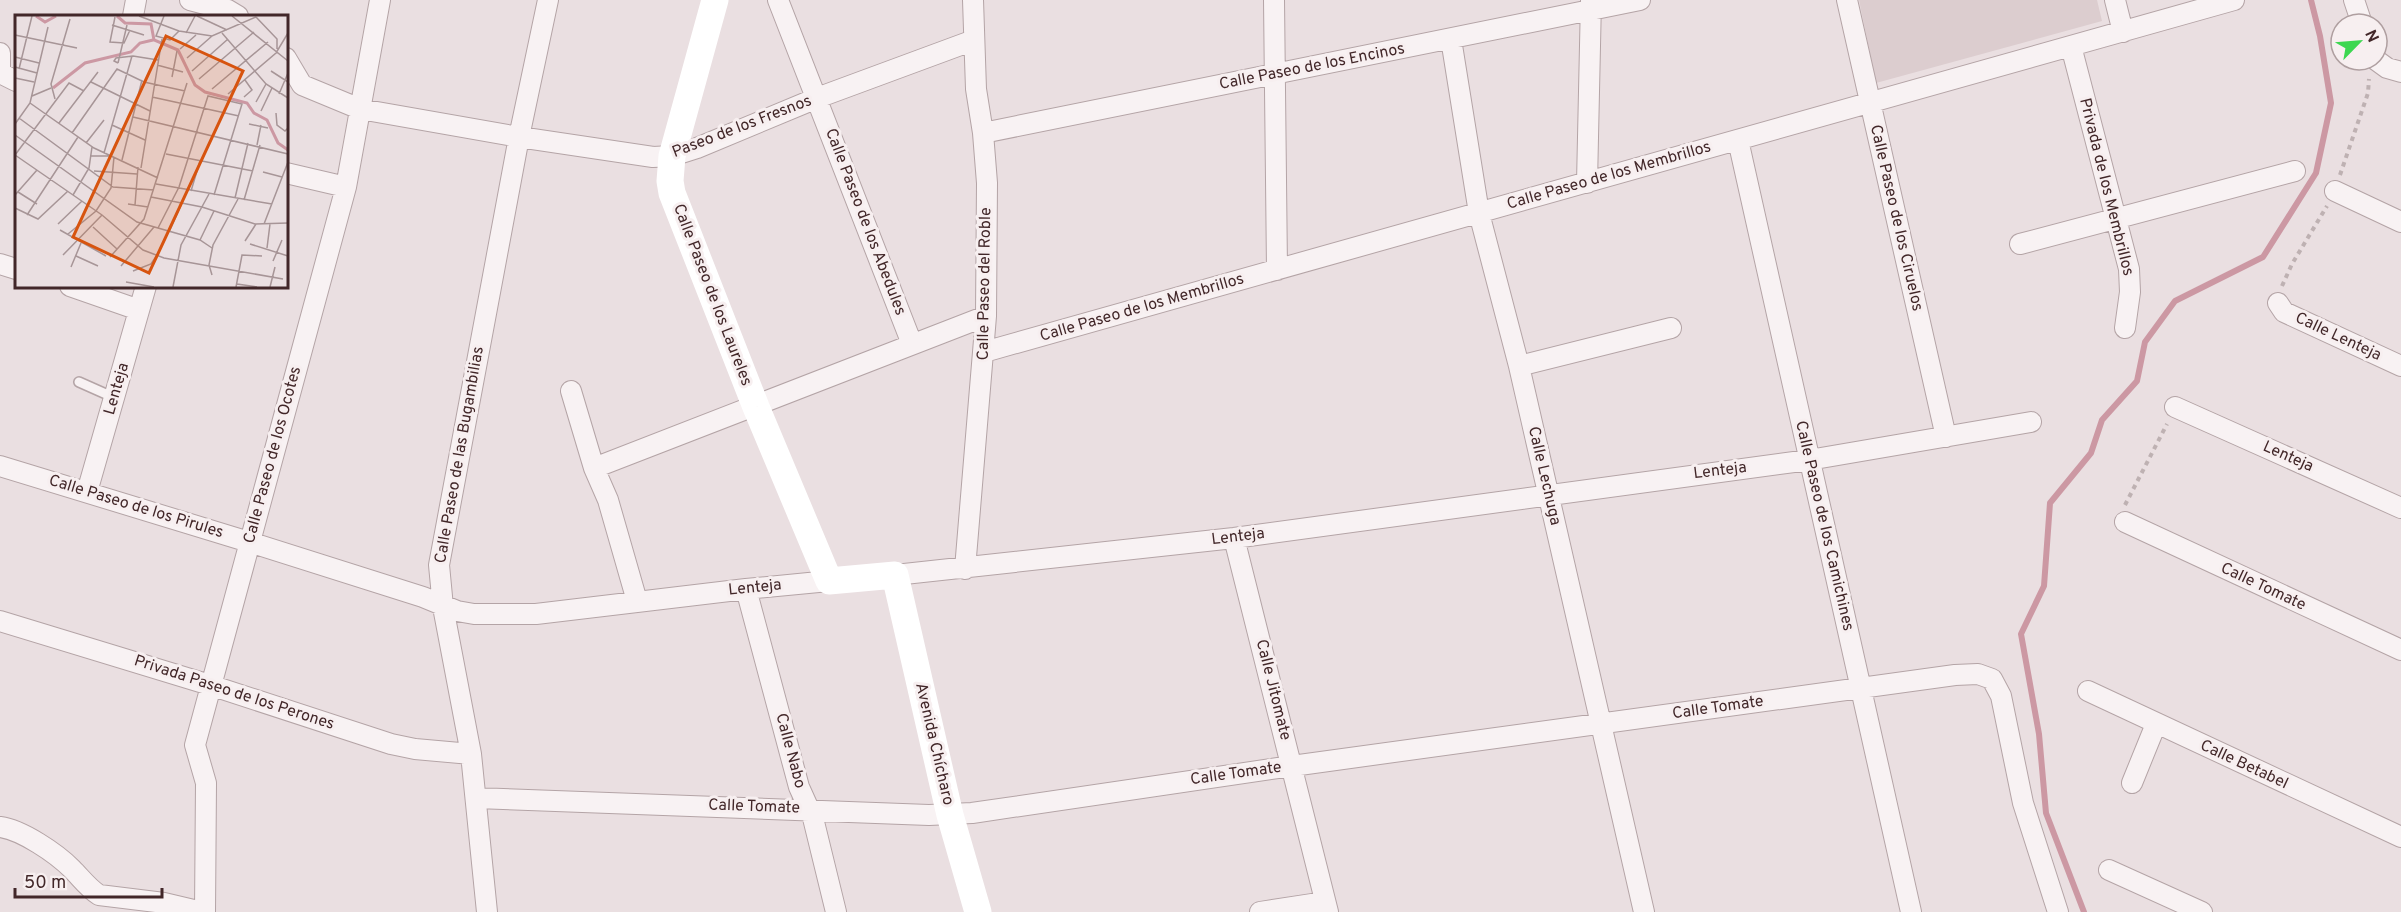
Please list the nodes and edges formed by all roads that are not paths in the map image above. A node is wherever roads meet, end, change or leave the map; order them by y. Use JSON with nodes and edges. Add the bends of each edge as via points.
{"nodes":[{"id":1,"x":136,"y":0,"type":"edge"},
{"id":2,"x":190,"y":0,"type":"edge"},
{"id":3,"x":380,"y":0,"type":"edge"},
{"id":4,"x":548,"y":0,"type":"edge"},
{"id":5,"x":715,"y":0,"type":"edge"},
{"id":6,"x":778,"y":0,"type":"edge"},
{"id":7,"x":973,"y":0,"type":"edge"},
{"id":8,"x":1274,"y":0,"type":"edge"},
{"id":9,"x":1640,"y":0,"type":"edge"},
{"id":10,"x":1847,"y":0,"type":"edge"},
{"id":11,"x":2115,"y":0,"type":"edge"},
{"id":12,"x":2234,"y":0,"type":"edge"},
{"id":13,"x":1591,"y":4,"type":"edge"},
{"id":14,"x":133,"y":15,"type":"edge"},
{"id":15,"x":236,"y":15,"type":"edge"},
{"id":16,"x":2123,"y":32,"type":"junction"},
{"id":17,"x":1451,"y":39,"type":"junction"},
{"id":18,"x":974,"y":40,"type":"junction"},
{"id":19,"x":2071,"y":46,"type":"junction"},
{"id":20,"x":0,"y":53,"type":"edge"},
{"id":21,"x":288,"y":61,"type":"edge"},
{"id":22,"x":0,"y":67,"type":"edge"},
{"id":23,"x":0,"y":73,"type":"edge"},
{"id":24,"x":1274,"y":75,"type":"junction"},
{"id":25,"x":15,"y":80,"type":"edge"},
{"id":26,"x":817,"y":98,"type":"junction"},
{"id":27,"x":1870,"y":103,"type":"junction"},
{"id":28,"x":360,"y":109,"type":"junction"},
{"id":29,"x":983,"y":133,"type":"junction"},
{"id":30,"x":519,"y":137,"type":"junction"},
{"id":31,"x":1738,"y":140,"type":"junction"},
{"id":32,"x":672,"y":156,"type":"junction"},
{"id":33,"x":2295,"y":171,"type":"dead end"},
{"id":34,"x":288,"y":173,"type":"edge"},
{"id":35,"x":1587,"y":183,"type":"junction"},
{"id":36,"x":346,"y":187,"type":"junction"},
{"id":37,"x":2335,"y":191,"type":"dead end"},
{"id":38,"x":1479,"y":213,"type":"junction"},
{"id":39,"x":2117,"y":218,"type":"junction"},
{"id":40,"x":2401,"y":222,"type":"edge"},
{"id":41,"x":2020,"y":244,"type":"dead end"},
{"id":42,"x":0,"y":264,"type":"edge"},
{"id":43,"x":15,"y":269,"type":"edge"},
{"id":44,"x":1277,"y":270,"type":"junction"},
{"id":45,"x":76,"y":288,"type":"edge"},
{"id":46,"x":145,"y":288,"type":"edge"},
{"id":47,"x":2278,"y":303,"type":"dead end"},
{"id":48,"x":139,"y":310,"type":"junction"},
{"id":49,"x":986,"y":316,"type":"junction"},
{"id":50,"x":1671,"y":328,"type":"dead end"},
{"id":51,"x":2125,"y":328,"type":"dead end"},
{"id":52,"x":912,"y":344,"type":"junction"},
{"id":53,"x":984,"y":352,"type":"junction"},
{"id":54,"x":1519,"y":366,"type":"junction"},
{"id":55,"x":2401,"y":366,"type":"edge"},
{"id":56,"x":79,"y":382,"type":"dead end"},
{"id":57,"x":571,"y":391,"type":"dead end"},
{"id":58,"x":115,"y":398,"type":"junction"},
{"id":59,"x":756,"y":407,"type":"junction"},
{"id":60,"x":2175,"y":407,"type":"road end"},
{"id":61,"x":2031,"y":422,"type":"dead end"},
{"id":62,"x":1946,"y":436,"type":"junction"},
{"id":63,"x":1809,"y":460,"type":"junction"},
{"id":64,"x":0,"y":466,"type":"edge"},
{"id":65,"x":594,"y":468,"type":"junction"},
{"id":66,"x":87,"y":492,"type":"junction"},
{"id":67,"x":1548,"y":494,"type":"junction"},
{"id":68,"x":2401,"y":508,"type":"edge"},
{"id":69,"x":2124,"y":522,"type":"road end"},
{"id":70,"x":1234,"y":538,"type":"junction"},
{"id":71,"x":249,"y":542,"type":"junction"},
{"id":72,"x":964,"y":569,"type":"junction"},
{"id":73,"x":895,"y":575,"type":"junction"},
{"id":74,"x":828,"y":581,"type":"junction"},
{"id":75,"x":746,"y":589,"type":"junction"},
{"id":76,"x":637,"y":601,"type":"junction"},
{"id":77,"x":443,"y":607,"type":"junction"},
{"id":78,"x":0,"y":621,"type":"edge"},
{"id":79,"x":2401,"y":650,"type":"edge"},
{"id":80,"x":210,"y":685,"type":"junction"},
{"id":81,"x":1861,"y":688,"type":"junction"},
{"id":82,"x":2088,"y":691,"type":"dead end"},
{"id":83,"x":1602,"y":724,"type":"junction"},
{"id":84,"x":2156,"y":724,"type":"junction"},
{"id":85,"x":471,"y":754,"type":"junction"},
{"id":86,"x":1293,"y":766,"type":"junction"},
{"id":87,"x":2132,"y":783,"type":"dead end"},
{"id":88,"x":476,"y":798,"type":"junction"},
{"id":89,"x":808,"y":809,"type":"junction"},
{"id":90,"x":950,"y":815,"type":"junction"},
{"id":91,"x":0,"y":827,"type":"edge"},
{"id":92,"x":2401,"y":837,"type":"edge"},
{"id":93,"x":2109,"y":870,"type":"dead end"},
{"id":94,"x":1326,"y":907,"type":"edge"},
{"id":95,"x":204,"y":912,"type":"edge"},
{"id":96,"x":487,"y":912,"type":"edge"},
{"id":97,"x":836,"y":912,"type":"edge"},
{"id":98,"x":978,"y":912,"type":"edge"},
{"id":99,"x":1260,"y":912,"type":"edge"},
{"id":100,"x":1644,"y":912,"type":"edge"},
{"id":101,"x":1911,"y":912,"type":"edge"},
{"id":102,"x":2058,"y":912,"type":"edge"},
{"id":103,"x":2202,"y":912,"type":"edge"}],
"edges":[{"from":1,"to":14,"type":"street"},
{"from":2,"to":15,"type":"street"},
{"from":3,"to":28,"type":"street","name":"Calle Paseo de los Ocotes"},
{"from":4,"to":30,"type":"street","name":"Calle Paseo de las Bugambilias"},
{"from":5,"to":32,"type":"street","name":"Calle Paseo de los Laureles"},
{"from":6,"to":26,"type":"street","name":"Calle Paseo de los Abedules"},
{"from":7,"to":18,"type":"street","name":"Calle Paseo del Roble"},
{"from":8,"to":24,"type":"street"},
{"from":9,"to":13,"type":"street","name":"Calle Paseo de los Encinos"},
{"from":10,"to":27,"type":"street","name":"Calle Paseo de los Ciruelos"},
{"from":11,"to":16,"type":"street"},
{"from":12,"to":16,"type":"street","name":"Calle Paseo de los Membrillos"},
{"from":13,"to":17,"type":"street","name":"Calle Paseo de los Encinos"},
{"from":13,"to":35,"type":"street"},
{"from":16,"to":19,"type":"street","name":"Calle Paseo de los Membrillos"},
{"from":17,"to":24,"type":"street","name":"Calle Paseo de los Encinos"},
{"from":17,"to":38,"type":"street","name":"Calle Lechuga"},
{"from":18,"to":26,"type":"street","name":"Paseo de los Fresnos"},
{"from":18,"to":29,"type":"street","name":"Calle Paseo del Roble"},
{"from":19,"to":27,"type":"street","name":"Calle Paseo de los Membrillos"},
{"from":19,"to":39,"type":"street","name":"Privada de los Membrillos"},
{"from":20,"to":22,"type":"street"},
{"from":21,"to":28,"type":"street","name":"Paseo de los Fresnos","via":[[302,85]]},
{"from":23,"to":25,"type":"street"},
{"from":24,"to":29,"type":"street","name":"Calle Paseo de los Encinos"},
{"from":24,"to":44,"type":"street"},
{"from":26,"to":32,"type":"street","name":"Paseo de los Fresnos"},
{"from":26,"to":52,"type":"street","name":"Calle Paseo de los Abedules"},
{"from":27,"to":31,"type":"street","name":"Calle Paseo de los Membrillos"},
{"from":27,"to":62,"type":"street","name":"Calle Paseo de los Ciruelos"},
{"from":28,"to":30,"type":"street","name":"Paseo de los Fresnos"},
{"from":28,"to":36,"type":"street","name":"Calle Paseo de los Ocotes"},
{"from":29,"to":49,"type":"street","name":"Calle Paseo del Roble","via":[[987,183]]},
{"from":30,"to":32,"type":"street","name":"Paseo de los Fresnos","via":[[653,157]]},
{"from":30,"to":77,"type":"street","name":"Calle Paseo de las Bugambilias","via":[[439,565]]},
{"from":31,"to":35,"type":"street","name":"Calle Paseo de los Membrillos"},
{"from":31,"to":63,"type":"street","name":"Calle Paseo de los Camichines"},
{"from":32,"to":59,"type":"street","name":"Calle Paseo de los Laureles","via":[[670,181],[676,207]]},
{"from":33,"to":39,"type":"street"},
{"from":34,"to":36,"type":"street"},
{"from":35,"to":38,"type":"street","name":"Calle Paseo de los Membrillos"},
{"from":36,"to":71,"type":"street","name":"Calle Paseo de los Ocotes"},
{"from":37,"to":40,"type":"street"},
{"from":38,"to":44,"type":"street","name":"Calle Paseo de los Membrillos"},
{"from":38,"to":54,"type":"street","name":"Calle Lechuga"},
{"from":39,"to":41,"type":"street"},
{"from":39,"to":51,"type":"street","name":"Privada de los Membrillos","via":[[2130,280]]},
{"from":42,"to":43,"type":"street"},
{"from":44,"to":53,"type":"street","name":"Calle Paseo de los Membrillos"},
{"from":45,"to":48,"type":"street"},
{"from":46,"to":48,"type":"street","name":"Lenteja"},
{"from":47,"to":55,"type":"street","name":"Calle Lenteja","via":[[2284,312]]},
{"from":48,"to":58,"type":"street","name":"Lenteja"},
{"from":49,"to":52,"type":"street"},
{"from":49,"to":53,"type":"street","name":"Calle Paseo del Roble"},
{"from":50,"to":54,"type":"street"},
{"from":52,"to":59,"type":"street"},
{"from":53,"to":72,"type":"street","name":"Calle Paseo del Roble"},
{"from":54,"to":67,"type":"street","name":"Calle Lechuga"},
{"from":56,"to":58,"type":"lane"},
{"from":57,"to":65,"type":"street"},
{"from":58,"to":66,"type":"street","name":"Lenteja"},
{"from":59,"to":65,"type":"street"},
{"from":59,"to":74,"type":"street","name":"Calle Paseo de los Laureles"},
{"from":60,"to":68,"type":"street","name":"Lenteja"},
{"from":61,"to":62,"type":"street","name":"Lenteja"},
{"from":62,"to":63,"type":"street","name":"Lenteja"},
{"from":63,"to":67,"type":"street","name":"Lenteja"},
{"from":63,"to":81,"type":"street","name":"Calle Paseo de los Camichines"},
{"from":64,"to":66,"type":"street","name":"Calle Paseo de los Pirules"},
{"from":65,"to":76,"type":"street","via":[[608,500]]},
{"from":66,"to":71,"type":"street","name":"Calle Paseo de los Pirules"},
{"from":67,"to":70,"type":"street","name":"Lenteja"},
{"from":67,"to":83,"type":"street","name":"Calle Lechuga"},
{"from":69,"to":79,"type":"street","name":"Calle Tomate"},
{"from":70,"to":72,"type":"street","name":"Lenteja"},
{"from":70,"to":86,"type":"street","name":"Calle Jitomate"},
{"from":71,"to":77,"type":"street","name":"Calle Paseo de los Pirules","via":[[423,597]]},
{"from":71,"to":80,"type":"street","name":"Calle Paseo de los Ocotes"},
{"from":72,"to":73,"type":"street","name":"Lenteja"},
{"from":73,"to":74,"type":"street","name":"Lenteja"},
{"from":73,"to":90,"type":"street","name":"Avenida Chícharo"},
{"from":74,"to":75,"type":"street","name":"Lenteja"},
{"from":75,"to":76,"type":"street","name":"Lenteja"},
{"from":75,"to":89,"type":"street","name":"Calle Nabo"},
{"from":76,"to":77,"type":"street","name":"Lenteja","via":[[506,615],[474,614]]},
{"from":77,"to":85,"type":"street","name":"Calle Paseo de las Bugambilias"},
{"from":78,"to":80,"type":"street","name":"Privada Paseo de los Perones"},
{"from":80,"to":85,"type":"street","name":"Privada Paseo de los Perones","via":[[391,744]]},
{"from":80,"to":95,"type":"street","name":"Calle Paseo de los Ocotes","via":[[195,745],[206,783]]},
{"from":81,"to":83,"type":"street","name":"Calle Tomate"},
{"from":81,"to":101,"type":"street","name":"Calle Paseo de los Camichines"},
{"from":81,"to":102,"type":"street","name":"Calle Tomate","via":[[1955,675],[1978,674],[1992,679],[2001,696],[2023,803]]},
{"from":82,"to":84,"type":"street","name":"Calle Betabel"},
{"from":83,"to":86,"type":"street","name":"Calle Tomate"},
{"from":83,"to":100,"type":"street","name":"Calle Lechuga"},
{"from":84,"to":87,"type":"street"},
{"from":84,"to":92,"type":"street","name":"Calle Betabel"},
{"from":85,"to":88,"type":"street","name":"Calle Paseo de las Bugambilias"},
{"from":86,"to":90,"type":"street","name":"Calle Tomate"},
{"from":86,"to":94,"type":"street","name":"Calle Jitomate"},
{"from":88,"to":89,"type":"street","name":"Calle Tomate"},
{"from":88,"to":96,"type":"street","name":"Calle Paseo de las Bugambilias"},
{"from":89,"to":90,"type":"street","name":"Calle Tomate"},
{"from":89,"to":97,"type":"street","name":"Calle Nabo"},
{"from":90,"to":98,"type":"street","name":"Avenida Chícharo"},
{"from":91,"to":95,"type":"street","via":[[17,831],[63,861],[99,895]]},
{"from":93,"to":103,"type":"street"},
{"from":94,"to":99,"type":"street"}]}
